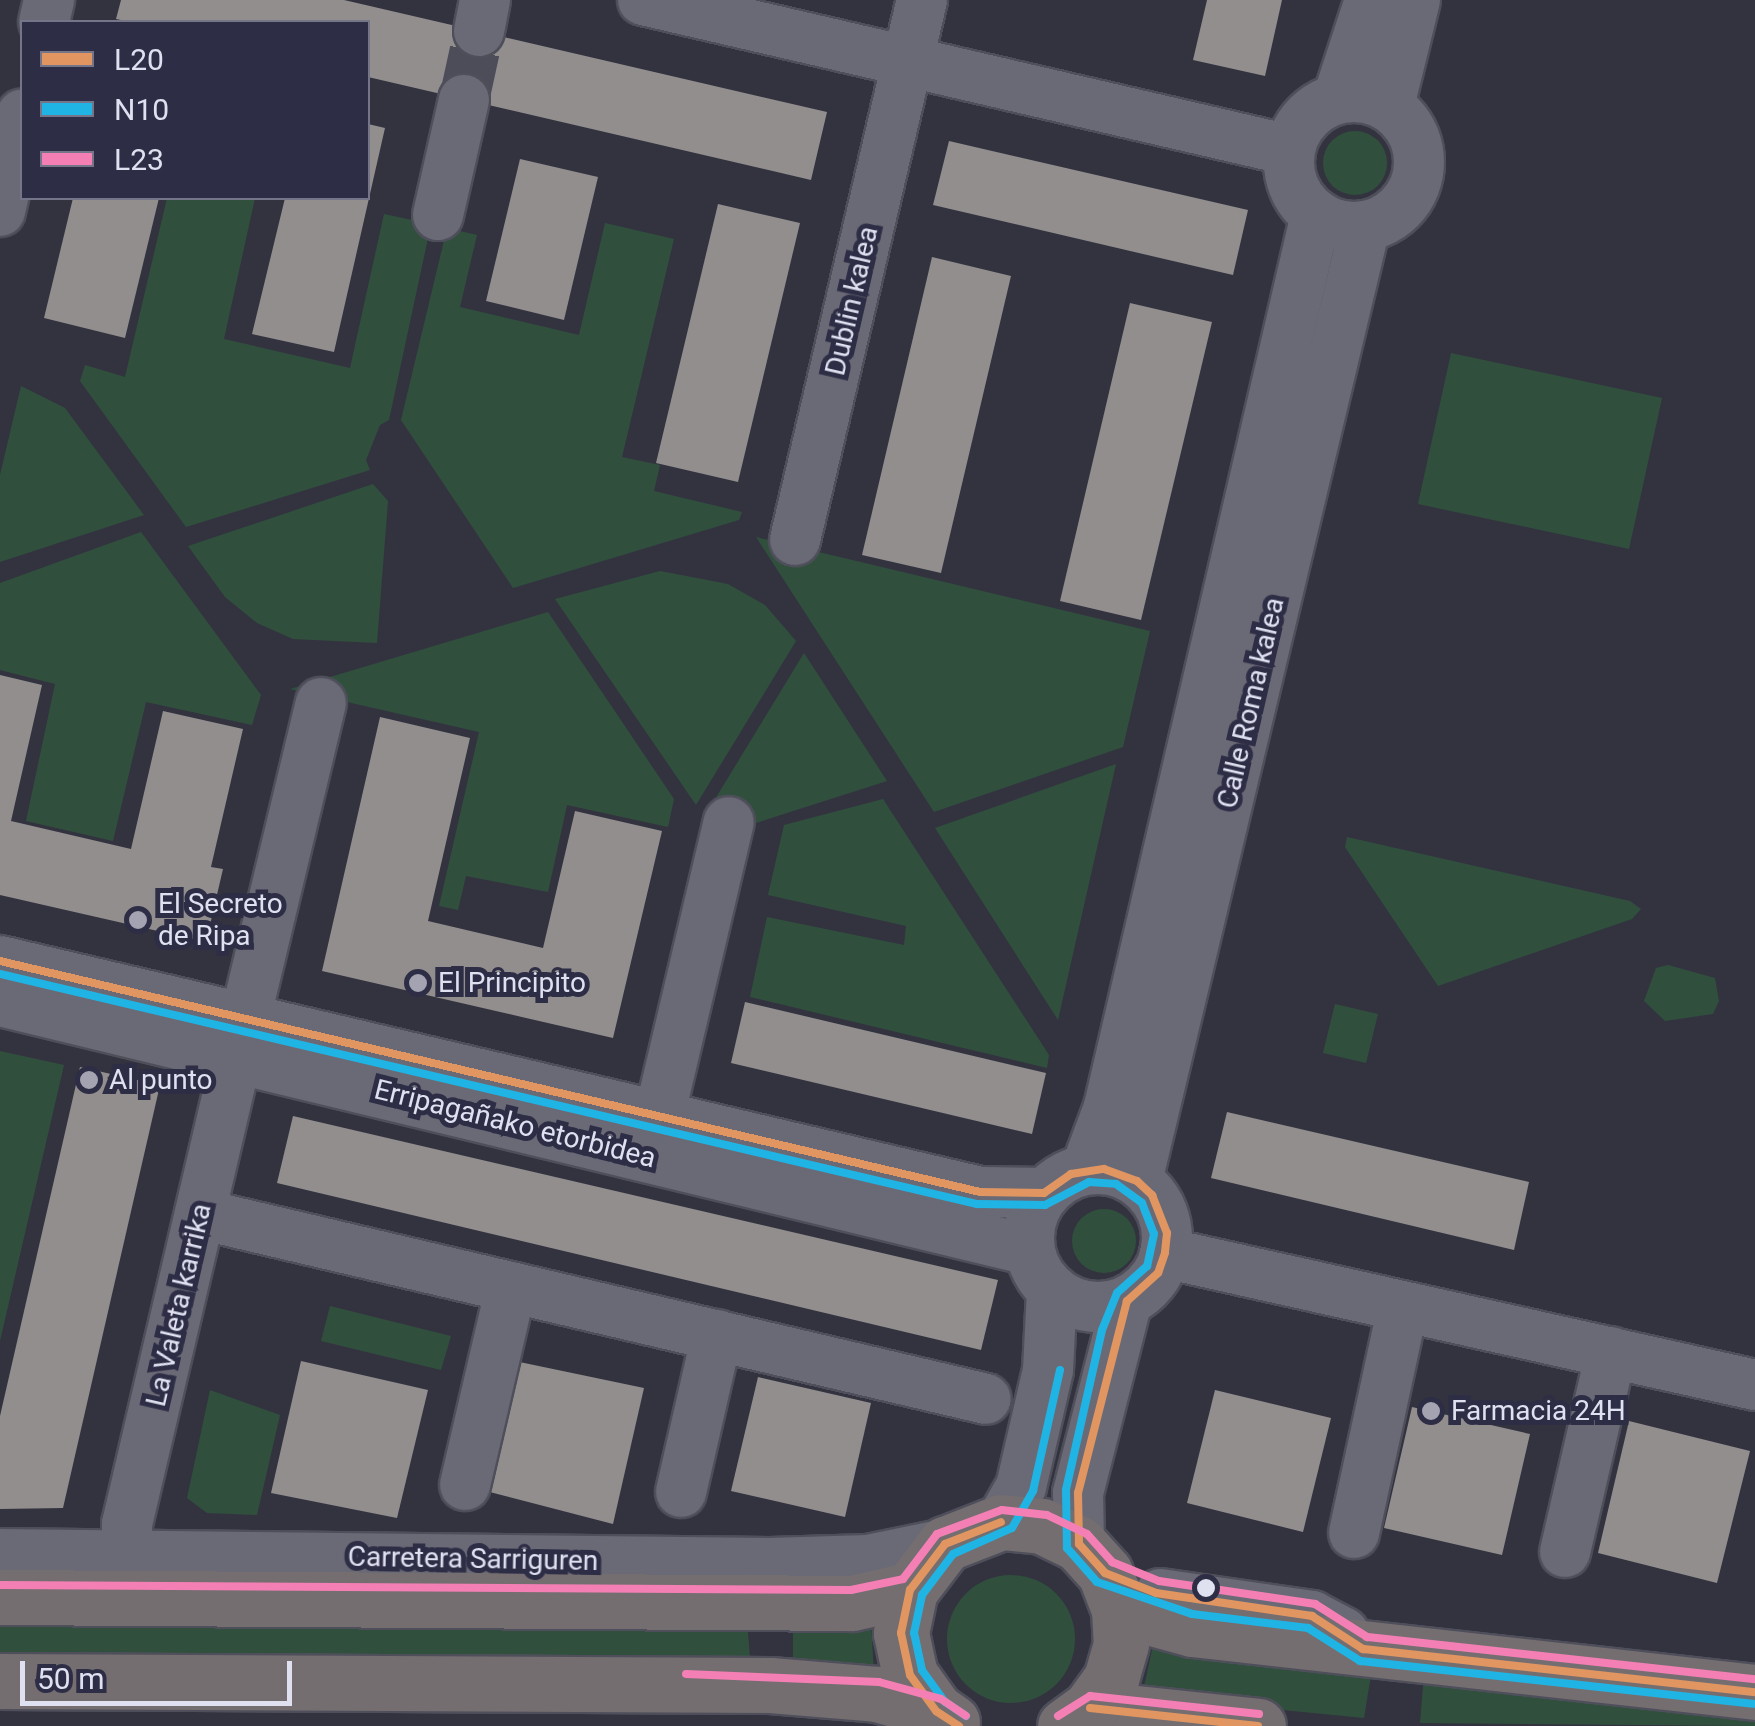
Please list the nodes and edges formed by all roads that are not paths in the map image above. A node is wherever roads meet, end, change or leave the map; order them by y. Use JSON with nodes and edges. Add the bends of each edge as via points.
{"nodes":[{"id":1,"x":643,"y":0,"type":"edge"},
{"id":2,"x":922,"y":0,"type":"edge"},
{"id":3,"x":1370,"y":0,"type":"edge"},
{"id":4,"x":1414,"y":0,"type":"edge"},
{"id":5,"x":908,"y":62,"type":"junction"},
{"id":6,"x":1338,"y":98,"type":"junction"},
{"id":7,"x":464,"y":100,"type":"tunnel mouth"},
{"id":8,"x":1388,"y":106,"type":"junction"},
{"id":9,"x":20,"y":123,"type":"edge"},
{"id":10,"x":1289,"y":150,"type":"junction"},
{"id":11,"x":0,"y":210,"type":"edge"},
{"id":12,"x":438,"y":215,"type":"dead end"},
{"id":13,"x":1316,"y":216,"type":"junction"},
{"id":14,"x":1365,"y":226,"type":"junction"},
{"id":15,"x":796,"y":540,"type":"dead end"},
{"id":16,"x":321,"y":704,"type":"dead end"},
{"id":17,"x":729,"y":822,"type":"dead end"},
{"id":18,"x":0,"y":961,"type":"edge"},
{"id":19,"x":0,"y":1001,"type":"edge"},
{"id":20,"x":241,"y":1037,"type":"junction"},
{"id":21,"x":659,"y":1117,"type":"junction"},
{"id":22,"x":1065,"y":1181,"type":"junction"},
{"id":23,"x":1137,"y":1181,"type":"junction"},
{"id":24,"x":200,"y":1214,"type":"junction"},
{"id":25,"x":1165,"y":1253,"type":"junction"},
{"id":26,"x":1040,"y":1270,"type":"junction"},
{"id":27,"x":511,"y":1287,"type":"junction"},
{"id":28,"x":1127,"y":1301,"type":"junction"},
{"id":29,"x":1403,"y":1307,"type":"junction"},
{"id":30,"x":717,"y":1336,"type":"junction"},
{"id":31,"x":1611,"y":1352,"type":"junction"},
{"id":32,"x":1755,"y":1384,"type":"edge"},
{"id":33,"x":986,"y":1399,"type":"dead end"},
{"id":34,"x":465,"y":1484,"type":"dead end"},
{"id":35,"x":681,"y":1492,"type":"dead end"},
{"id":36,"x":1001,"y":1522,"type":"junction"},
{"id":37,"x":1354,"y":1533,"type":"dead end"},
{"id":38,"x":945,"y":1544,"type":"junction"},
{"id":39,"x":1565,"y":1552,"type":"dead end"},
{"id":40,"x":0,"y":1554,"type":"edge"},
{"id":41,"x":126,"y":1554,"type":"junction"},
{"id":42,"x":1101,"y":1575,"type":"junction"},
{"id":43,"x":910,"y":1590,"type":"junction"},
{"id":44,"x":0,"y":1596,"type":"edge"},
{"id":45,"x":1515,"y":1665,"type":"junction"},
{"id":46,"x":1755,"y":1668,"type":"edge"},
{"id":47,"x":0,"y":1682,"type":"edge"},
{"id":48,"x":1755,"y":1692,"type":"edge"},
{"id":49,"x":1078,"y":1717,"type":"edge"},
{"id":50,"x":947,"y":1719,"type":"edge"},
{"id":51,"x":1258,"y":1726,"type":"edge"}],
"edges":[{"from":1,"to":5,"type":"street"},
{"from":2,"to":5,"type":"street","name":"Dublin kalea"},
{"from":3,"to":6,"type":"street"},
{"from":4,"to":8,"type":"street"},
{"from":5,"to":10,"type":"street"},
{"from":5,"to":15,"type":"street","name":"Dublin kalea"},
{"from":6,"to":8,"type":"street"},
{"from":6,"to":10,"type":"street","via":[[1298,126]]},
{"from":7,"to":12,"type":"street"},
{"from":8,"to":14,"type":"street","via":[[1413,136],[1419,174],[1390,216]]},
{"from":9,"to":11,"type":"street"},
{"from":10,"to":13,"type":"street","via":[[1299,198]]},
{"from":13,"to":14,"type":"street"},
{"from":13,"to":22,"type":"street","name":"Calle Roma kalea","via":[[1109,1106]]},
{"from":14,"to":23,"type":"street","name":"Calle Roma kalea"},
{"from":16,"to":20,"type":"street"},
{"from":17,"to":21,"type":"street","name":"Erripagañako etorbidea"},
{"from":18,"to":20,"type":"street","name":"Erripagañako etorbidea"},
{"from":19,"to":20,"type":"street","name":"Erripagañako etorbidea"},
{"from":20,"to":21,"type":"street","name":"Erripagañako etorbidea"},
{"from":20,"to":24,"type":"street","name":"La Valeta karrika"},
{"from":20,"to":26,"type":"street","name":"Erripagañako etorbidea"},
{"from":21,"to":22,"type":"street","name":"Erripagañako etorbidea","via":[[980,1192]]},
{"from":22,"to":23,"type":"street"},
{"from":22,"to":26,"type":"street","via":[[1031,1220]]},
{"from":23,"to":25,"type":"street","via":[[1162,1212]]},
{"from":24,"to":27,"type":"street"},
{"from":24,"to":41,"type":"street","name":"La Valeta karrika","via":[[127,1524]]},
{"from":25,"to":28,"type":"street","via":[[1151,1281]]},
{"from":25,"to":29,"type":"street"},
{"from":26,"to":28,"type":"street","via":[[1088,1306]]},
{"from":26,"to":36,"type":"street","via":[[1048,1370],[1021,1487]]},
{"from":27,"to":30,"type":"street"},
{"from":27,"to":34,"type":"street"},
{"from":28,"to":42,"type":"street","via":[[1078,1493]]},
{"from":29,"to":31,"type":"street"},
{"from":29,"to":37,"type":"street"},
{"from":30,"to":33,"type":"street"},
{"from":30,"to":35,"type":"street"},
{"from":31,"to":32,"type":"street"},
{"from":31,"to":39,"type":"street"},
{"from":36,"to":38,"type":"highway"},
{"from":36,"to":42,"type":"highway","via":[[1042,1526]]},
{"from":38,"to":41,"type":"street","name":"Carretera Sarriguren","via":[[868,1560],[770,1563]]},
{"from":38,"to":43,"type":"highway"},
{"from":40,"to":41,"type":"street","name":"Carretera Sarriguren"},
{"from":42,"to":45,"type":"highway","via":[[1192,1628]]},
{"from":42,"to":49,"type":"highway","via":[[1121,1644],[1111,1679]]},
{"from":43,"to":44,"type":"highway","via":[[852,1603]]},
{"from":43,"to":50,"type":"highway","via":[[904,1647],[910,1676]]},
{"from":45,"to":46,"type":"highway","via":[[1574,1652]]},
{"from":45,"to":48,"type":"highway"},
{"from":47,"to":50,"type":"highway","via":[[770,1685],[876,1694]]},
{"from":49,"to":51,"type":"highway"}]}
